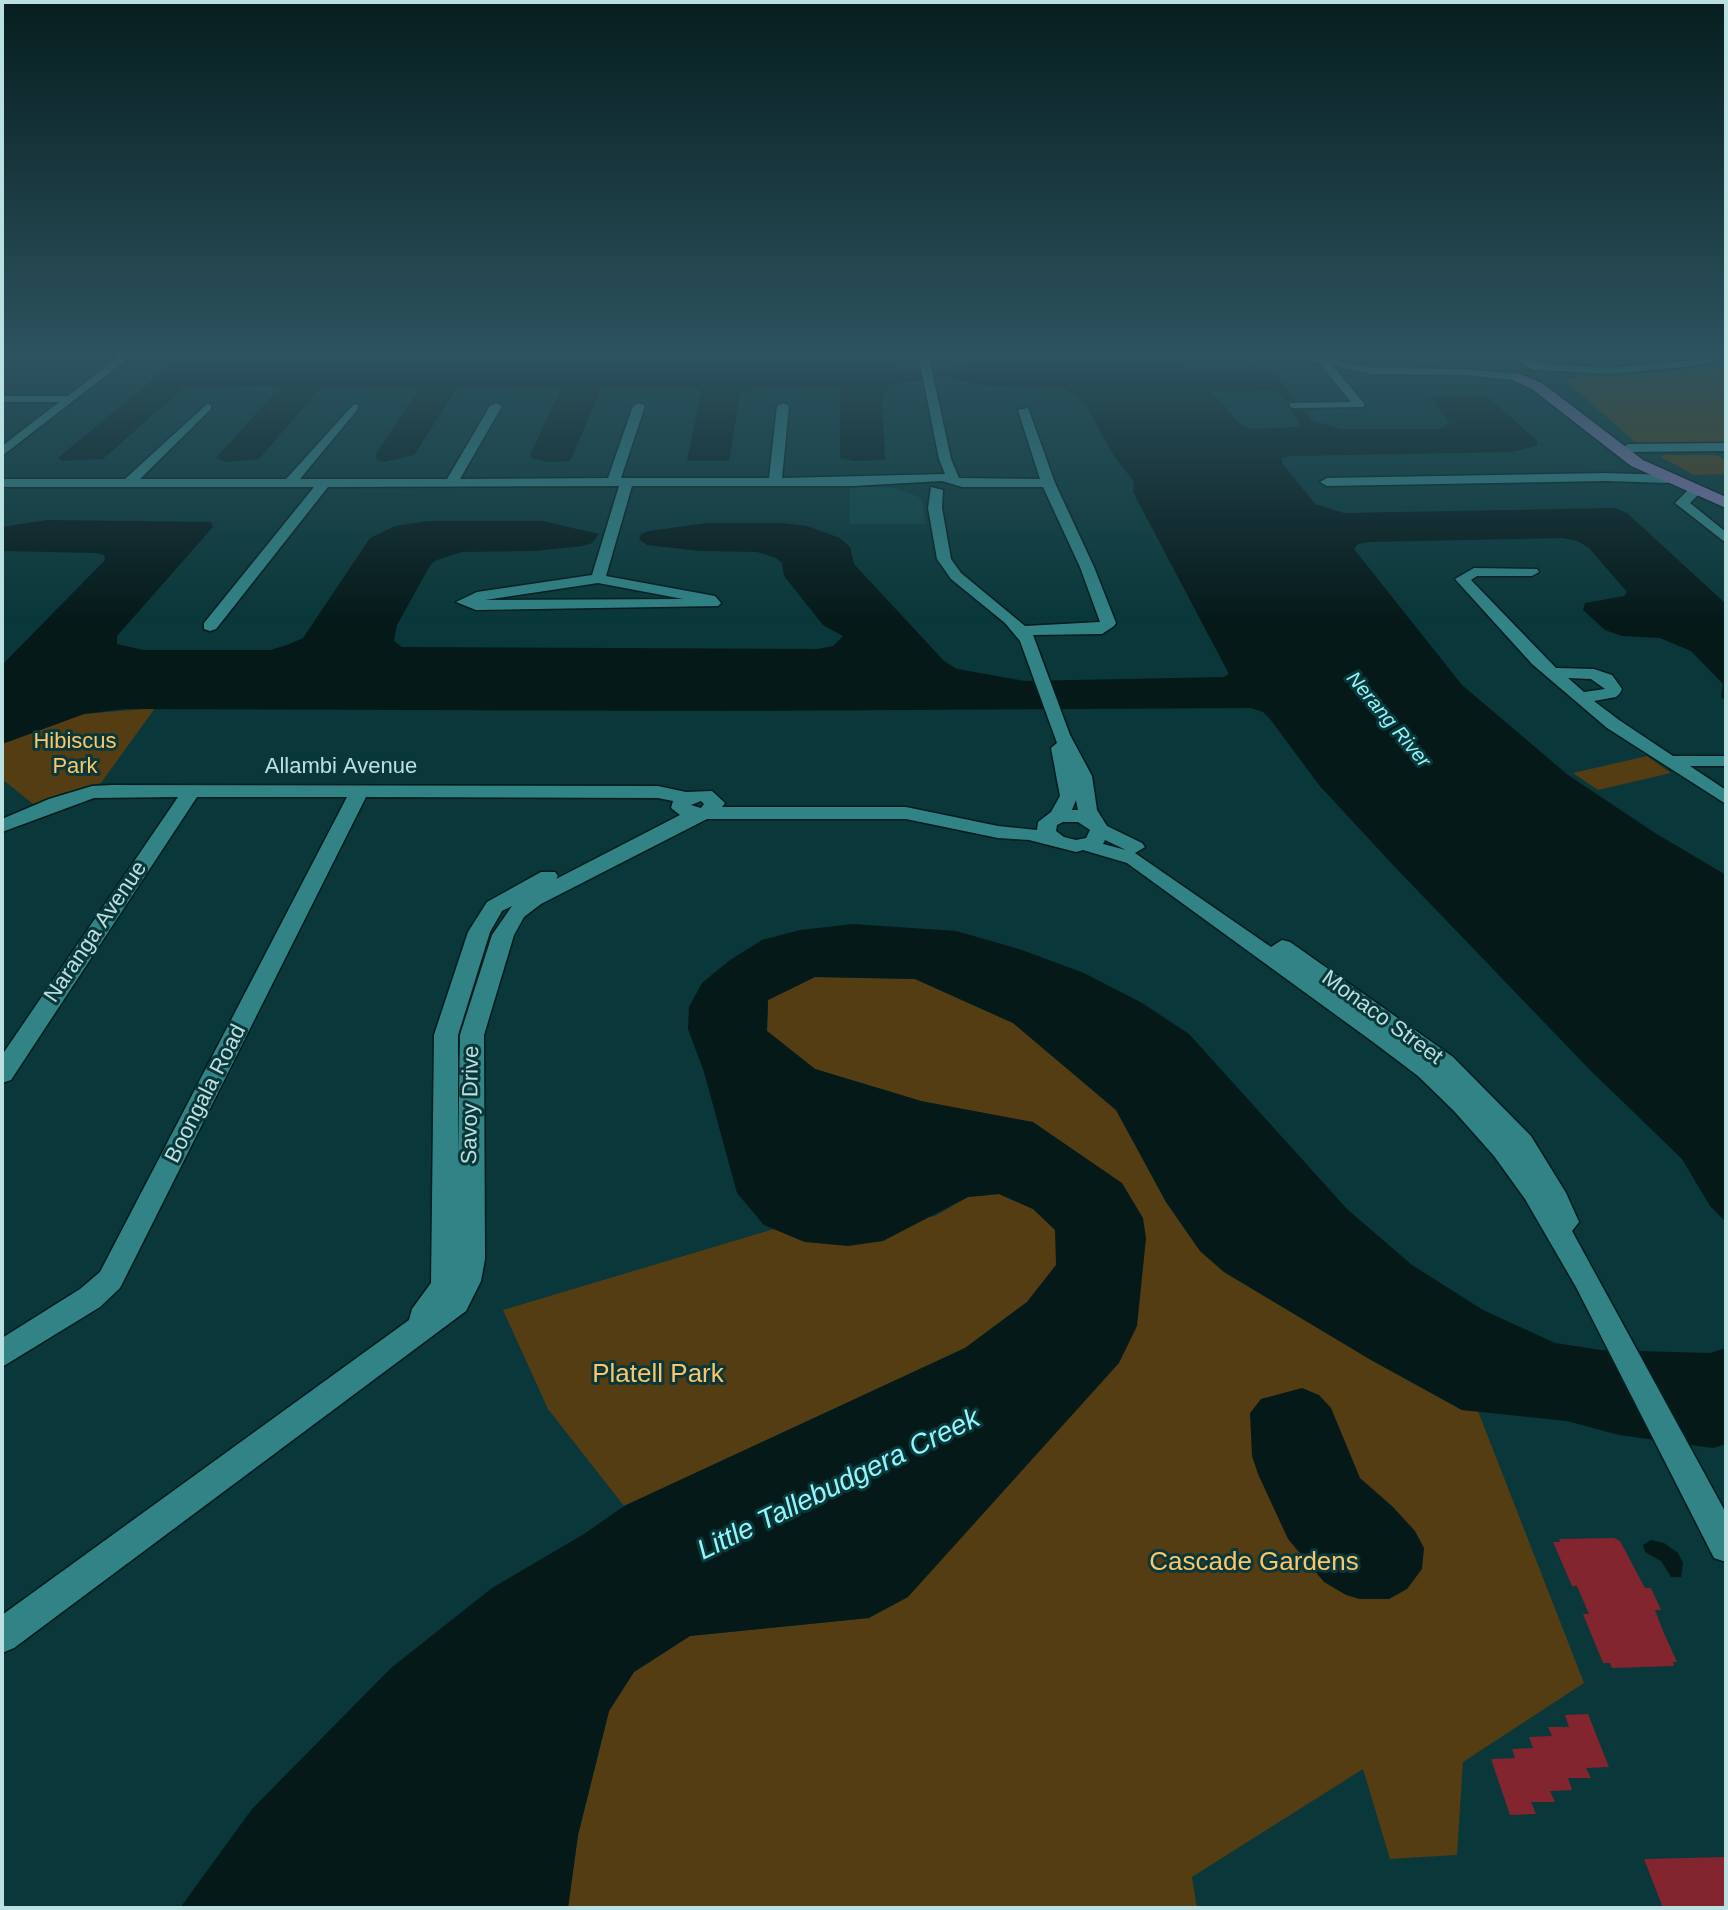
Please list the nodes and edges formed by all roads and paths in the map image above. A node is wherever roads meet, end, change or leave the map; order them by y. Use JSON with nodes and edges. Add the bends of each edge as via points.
{"nodes":[{"id":1,"x":170,"y":442,"type":"edge"},
{"id":2,"x":324,"y":442,"type":"edge"},
{"id":3,"x":475,"y":442,"type":"edge"},
{"id":4,"x":630,"y":442,"type":"edge"},
{"id":5,"x":779,"y":442,"type":"edge"},
{"id":6,"x":941,"y":442,"type":"edge"},
{"id":7,"x":1035,"y":442,"type":"edge"},
{"id":8,"x":1615,"y":442,"type":"edge"},
{"id":9,"x":1618,"y":442,"type":"edge"},
{"id":10,"x":1726,"y":447,"type":"edge"},
{"id":11,"x":1639,"y":459,"type":"junction"},
{"id":12,"x":1607,"y":477,"type":"junction"},
{"id":13,"x":1667,"y":479,"type":"junction"},
{"id":14,"x":620,"y":482,"type":"junction"},
{"id":15,"x":775,"y":482,"type":"junction"},
{"id":16,"x":853,"y":482,"type":"junction"},
{"id":17,"x":1327,"y":482,"type":"dead end"},
{"id":18,"x":128,"y":483,"type":"junction"},
{"id":19,"x":289,"y":483,"type":"junction"},
{"id":20,"x":324,"y":483,"type":"junction"},
{"id":21,"x":451,"y":483,"type":"junction"},
{"id":22,"x":1048,"y":483,"type":"junction"},
{"id":23,"x":5,"y":486,"type":"edge"},
{"id":24,"x":938,"y":486,"type":"junction"},
{"id":25,"x":1710,"y":499,"type":"edge"},
{"id":26,"x":937,"y":515,"type":"junction"},
{"id":27,"x":1726,"y":539,"type":"edge"},
{"id":28,"x":1532,"y":572,"type":"dead end"},
{"id":29,"x":598,"y":579,"type":"junction"},
{"id":30,"x":666,"y":590,"type":"junction"},
{"id":31,"x":658,"y":605,"type":"junction"},
{"id":32,"x":210,"y":626,"type":"dead end"},
{"id":33,"x":1021,"y":631,"type":"junction"},
{"id":34,"x":1047,"y":631,"type":"junction"},
{"id":35,"x":1035,"y":656,"type":"junction"},
{"id":36,"x":1551,"y":673,"type":"junction"},
{"id":37,"x":1580,"y":698,"type":"junction"},
{"id":38,"x":1058,"y":727,"type":"junction"},
{"id":39,"x":1668,"y":761,"type":"junction"},
{"id":40,"x":1726,"y":761,"type":"edge"},
{"id":41,"x":191,"y":791,"type":"junction"},
{"id":42,"x":360,"y":791,"type":"junction"},
{"id":43,"x":1726,"y":798,"type":"edge"},
{"id":44,"x":696,"y":806,"type":"junction"},
{"id":45,"x":1056,"y":817,"type":"junction"},
{"id":46,"x":2,"y":826,"type":"edge"},
{"id":47,"x":1092,"y":832,"type":"junction"},
{"id":48,"x":1057,"y":842,"type":"junction"},
{"id":49,"x":2,"y":1074,"type":"edge"},
{"id":50,"x":2,"y":1354,"type":"edge"},
{"id":51,"x":1726,"y":1546,"type":"edge"},
{"id":52,"x":2,"y":1636,"type":"edge"}],
"edges":[{"from":1,"to":18,"type":"street"},
{"from":2,"to":19,"type":"street"},
{"from":3,"to":21,"type":"street"},
{"from":4,"to":14,"type":"street"},
{"from":5,"to":15,"type":"street"},
{"from":6,"to":24,"type":"street","via":[[945,459]]},
{"from":7,"to":22,"type":"street"},
{"from":8,"to":11,"type":"main road"},
{"from":9,"to":11,"type":"main road"},
{"from":10,"to":11,"type":"street"},
{"from":11,"to":12,"type":"street"},
{"from":11,"to":13,"type":"main road"},
{"from":11,"to":25,"type":"main road"},
{"from":12,"to":13,"type":"street"},
{"from":12,"to":17,"type":"street"},
{"from":13,"to":25,"type":"main road"},
{"from":14,"to":15,"type":"street"},
{"from":14,"to":21,"type":"street"},
{"from":14,"to":29,"type":"street"},
{"from":15,"to":16,"type":"street"},
{"from":16,"to":24,"type":"street"},
{"from":16,"to":24,"type":"street"},
{"from":18,"to":19,"type":"street"},
{"from":18,"to":23,"type":"street"},
{"from":19,"to":20,"type":"street"},
{"from":20,"to":21,"type":"street"},
{"from":20,"to":32,"type":"street"},
{"from":22,"to":24,"type":"street"},
{"from":22,"to":34,"type":"street","via":[[1108,623],[1102,629]]},
{"from":24,"to":26,"type":"street"},
{"from":24,"to":26,"type":"street"},
{"from":25,"to":27,"type":"street"},
{"from":26,"to":33,"type":"street","via":[[940,551],[950,569]]},
{"from":28,"to":36,"type":"street","via":[[1474,572],[1462,579]]},
{"from":29,"to":30,"type":"street"},
{"from":29,"to":31,"type":"street","via":[[521,598]]},
{"from":30,"to":31,"type":"street"},
{"from":30,"to":31,"type":"street","via":[[713,603]]},
{"from":33,"to":34,"type":"street"},
{"from":33,"to":35,"type":"street"},
{"from":34,"to":35,"type":"street","via":[[1033,641]]},
{"from":35,"to":38,"type":"street"},
{"from":36,"to":37,"type":"street"},
{"from":36,"to":37,"type":"street","via":[[1594,674],[1614,689]]},
{"from":37,"to":39,"type":"street"},
{"from":38,"to":45,"type":"street","via":[[1069,796]]},
{"from":38,"to":47,"type":"street","via":[[1083,776]]},
{"from":39,"to":40,"type":"street"},
{"from":39,"to":43,"type":"street"},
{"from":41,"to":42,"type":"street","name":"Allambi Avenue"},
{"from":41,"to":46,"type":"street","name":"Allambi Avenue","via":[[92,792]]},
{"from":41,"to":49,"type":"street","name":"Naranga Avenue"},
{"from":42,"to":44,"type":"street","name":"Allambi Avenue","via":[[658,792]]},
{"from":42,"to":50,"type":"street","name":"Boongala Road","via":[[110,1280]]},
{"from":44,"to":45,"type":"street","name":"Savoy Drive","via":[[874,800],[995,818]]},
{"from":44,"to":48,"type":"street","name":"Savoy Drive","via":[[906,813]]},
{"from":44,"to":52,"type":"street","name":"Savoy Drive","via":[[534,899],[516,913],[503,935],[472,1035],[471,1259],[456,1302]]},
{"from":45,"to":47,"type":"street","name":"Savoy Drive","via":[[1081,816]]},
{"from":45,"to":48,"type":"street","via":[[1046,832]]},
{"from":47,"to":48,"type":"street","name":"Savoy Drive"},
{"from":47,"to":51,"type":"street","name":"Monaco Street","via":[[1171,878],[1381,1036],[1454,1095],[1503,1149],[1586,1279]]}]}
